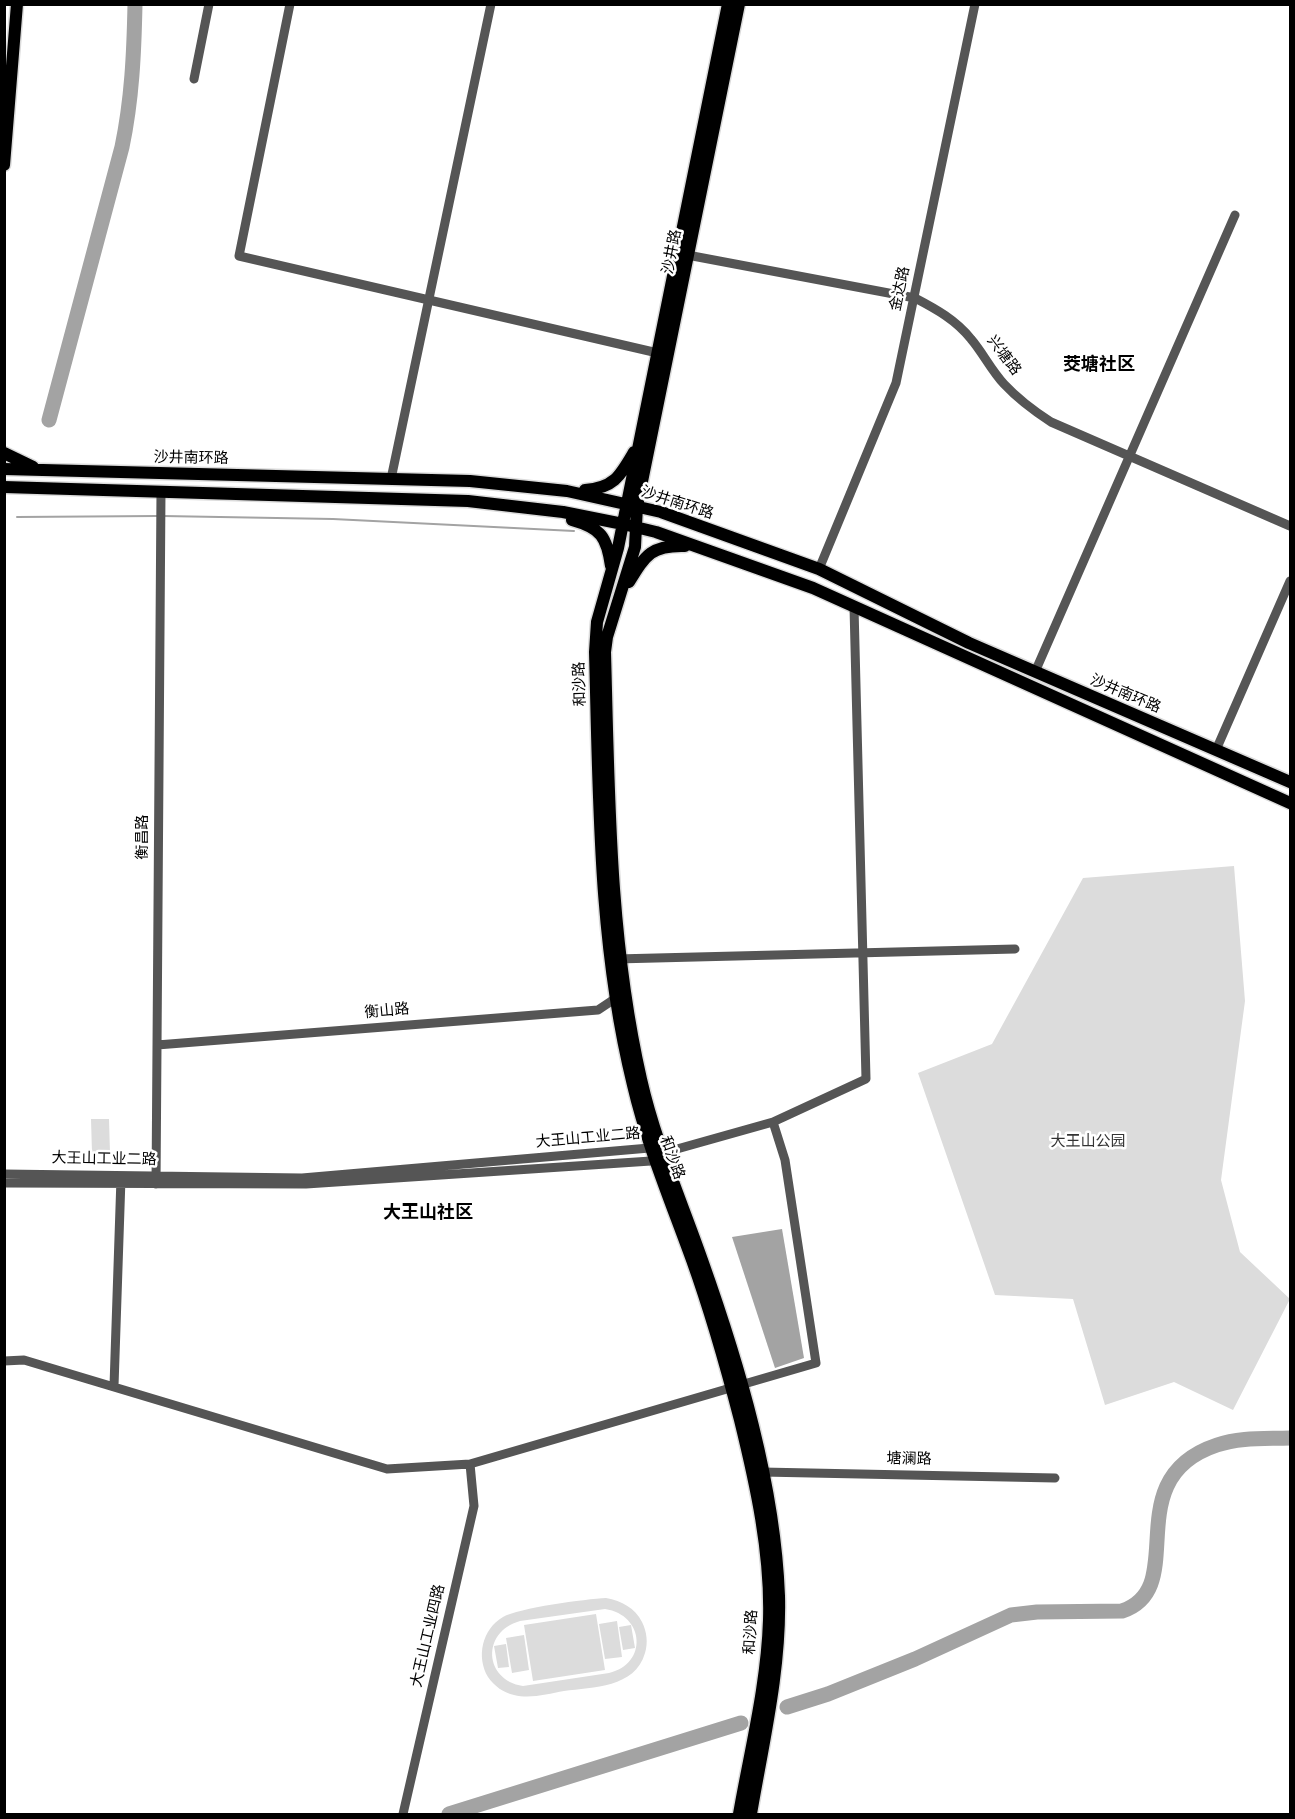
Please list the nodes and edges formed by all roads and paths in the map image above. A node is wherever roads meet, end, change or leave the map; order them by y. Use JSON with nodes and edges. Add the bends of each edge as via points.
{"nodes":[{"id":1,"x":17,"y":4,"type":"edge"},
{"id":2,"x":209,"y":4,"type":"edge"},
{"id":3,"x":290,"y":4,"type":"edge"},
{"id":4,"x":491,"y":4,"type":"edge"},
{"id":5,"x":728,"y":4,"type":"edge"},
{"id":6,"x":739,"y":4,"type":"edge"},
{"id":7,"x":975,"y":4,"type":"edge"},
{"id":8,"x":194,"y":79,"type":"dead end"},
{"id":9,"x":4,"y":165,"type":"edge"},
{"id":10,"x":1235,"y":215,"type":"dead end"},
{"id":11,"x":683,"y":254,"type":"junction"},
{"id":12,"x":915,"y":298,"type":"junction"},
{"id":13,"x":429,"y":300,"type":"junction"},
{"id":14,"x":663,"y":354,"type":"junction"},
{"id":15,"x":639,"y":444,"type":"junction"},
{"id":16,"x":4,"y":453,"type":"edge"},
{"id":17,"x":1130,"y":456,"type":"junction"},
{"id":18,"x":4,"y":469,"type":"edge"},
{"id":19,"x":43,"y":471,"type":"junction"},
{"id":20,"x":391,"y":480,"type":"junction"},
{"id":21,"x":4,"y":487,"type":"edge"},
{"id":22,"x":42,"y":489,"type":"junction"},
{"id":23,"x":161,"y":491,"type":"junction"},
{"id":24,"x":567,"y":491,"type":"junction"},
{"id":25,"x":4,"y":496,"type":"edge"},
{"id":26,"x":632,"y":505,"type":"junction"},
{"id":27,"x":534,"y":508,"type":"junction"},
{"id":28,"x":623,"y":524,"type":"junction"},
{"id":29,"x":1290,"y":526,"type":"edge"},
{"id":30,"x":636,"y":527,"type":"junction"},
{"id":31,"x":696,"y":546,"type":"junction"},
{"id":32,"x":819,"y":569,"type":"junction"},
{"id":33,"x":612,"y":571,"type":"junction"},
{"id":34,"x":1290,"y":581,"type":"edge"},
{"id":35,"x":619,"y":598,"type":"junction"},
{"id":36,"x":854,"y":607,"type":"junction"},
{"id":37,"x":1035,"y":672,"type":"junction"},
{"id":38,"x":1216,"y":750,"type":"junction"},
{"id":39,"x":1290,"y":782,"type":"edge"},
{"id":40,"x":1290,"y":803,"type":"edge"},
{"id":41,"x":1015,"y":949,"type":"dead end"},
{"id":42,"x":863,"y":952,"type":"junction"},
{"id":43,"x":616,"y":959,"type":"junction"},
{"id":44,"x":616,"y":998,"type":"junction"},
{"id":45,"x":157,"y":1045,"type":"junction"},
{"id":46,"x":773,"y":1122,"type":"junction"},
{"id":47,"x":658,"y":1154,"type":"junction"},
{"id":48,"x":4,"y":1174,"type":"edge"},
{"id":49,"x":121,"y":1179,"type":"junction"},
{"id":50,"x":156,"y":1180,"type":"junction"},
{"id":51,"x":4,"y":1183,"type":"edge"},
{"id":52,"x":4,"y":1361,"type":"edge"},
{"id":53,"x":114,"y":1386,"type":"junction"},
{"id":54,"x":736,"y":1386,"type":"junction"},
{"id":55,"x":470,"y":1464,"type":"junction"},
{"id":56,"x":762,"y":1472,"type":"junction"},
{"id":57,"x":1055,"y":1478,"type":"dead end"},
{"id":58,"x":403,"y":1815,"type":"edge"},
{"id":59,"x":739,"y":1815,"type":"edge"},
{"id":60,"x":751,"y":1815,"type":"edge"}],
"edges":[{"from":1,"to":9,"type":"main road"},
{"from":2,"to":8,"type":"street"},
{"from":3,"to":13,"type":"street","via":[[239,256]]},
{"from":4,"to":13,"type":"street"},
{"from":5,"to":11,"type":"main road","name":"沙井路"},
{"from":6,"to":11,"type":"main road","name":"沙井路"},
{"from":7,"to":12,"type":"street","name":"金达路"},
{"from":10,"to":17,"type":"street"},
{"from":11,"to":12,"type":"street","name":"兴塘路"},
{"from":11,"to":14,"type":"main road","name":"沙井路"},
{"from":12,"to":17,"type":"street","name":"兴塘路","via":[[955,322],[972,339],[1003,384],[1025,405],[1051,422]]},
{"from":12,"to":32,"type":"street","name":"金达路","via":[[896,383]]},
{"from":13,"to":14,"type":"street"},
{"from":13,"to":20,"type":"street"},
{"from":14,"to":15,"type":"main road","name":"沙井路"},
{"from":14,"to":26,"type":"main road","name":"沙井路"},
{"from":15,"to":24,"type":"main road","via":[[612,483],[596,489]]},
{"from":15,"to":26,"type":"main road","name":"沙井路"},
{"from":16,"to":19,"type":"main road"},
{"from":17,"to":29,"type":"street","name":"兴塘路"},
{"from":17,"to":37,"type":"street"},
{"from":18,"to":19,"type":"main road","name":"沙井南环路"},
{"from":19,"to":20,"type":"main road","name":"沙井南环路"},
{"from":20,"to":24,"type":"main road","name":"沙井南环路","via":[[470,481]]},
{"from":21,"to":22,"type":"main road","name":"沙井南环路"},
{"from":22,"to":23,"type":"main road","name":"沙井南环路"},
{"from":22,"to":25,"type":"main road"},
{"from":23,"to":27,"type":"main road","name":"沙井南环路","via":[[468,501]]},
{"from":23,"to":45,"type":"street","name":"衡昌路"},
{"from":24,"to":26,"type":"main road","name":"沙井南环路"},
{"from":26,"to":28,"type":"main road","name":"和沙路"},
{"from":26,"to":30,"type":"main road","name":"和沙路"},
{"from":26,"to":32,"type":"main road","name":"沙井南环路"},
{"from":27,"to":28,"type":"main road","name":"沙井南环路"},
{"from":27,"to":33,"type":"main road","via":[[584,523],[599,532],[608,547]]},
{"from":28,"to":30,"type":"main road","name":"沙井南环路"},
{"from":28,"to":33,"type":"main road","name":"和沙路"},
{"from":30,"to":31,"type":"main road","name":"沙井南环路"},
{"from":30,"to":35,"type":"main road","name":"和沙路","via":[[635,547]]},
{"from":31,"to":35,"type":"main road","via":[[665,546],[649,554]]},
{"from":31,"to":36,"type":"main road","name":"沙井南环路"},
{"from":32,"to":37,"type":"main road","name":"沙井南环路"},
{"from":33,"to":43,"type":"main road","name":"和沙路","via":[[597,622],[595,652],[601,864]]},
{"from":34,"to":38,"type":"street"},
{"from":35,"to":43,"type":"main road","name":"和沙路","via":[[605,652]]},
{"from":36,"to":40,"type":"main road","name":"沙井南环路"},
{"from":36,"to":42,"type":"street"},
{"from":37,"to":38,"type":"main road","name":"沙井南环路"},
{"from":38,"to":39,"type":"main road","name":"沙井南环路"},
{"from":41,"to":42,"type":"street"},
{"from":42,"to":43,"type":"street"},
{"from":42,"to":46,"type":"street","via":[[866,1079]]},
{"from":43,"to":44,"type":"main road","name":"和沙路"},
{"from":43,"to":47,"type":"main road","name":"和沙路"},
{"from":44,"to":45,"type":"street","name":"衡山路","via":[[598,1010]]},
{"from":44,"to":47,"type":"main road","name":"和沙路","via":[[632,1083]]},
{"from":45,"to":50,"type":"street","name":"衡昌路"},
{"from":46,"to":47,"type":"street"},
{"from":46,"to":54,"type":"street","via":[[785,1160],[816,1363]]},
{"from":47,"to":50,"type":"street","name":"大王山工业二路","via":[[302,1178]]},
{"from":47,"to":54,"type":"main road","name":"和沙路"},
{"from":48,"to":49,"type":"street","name":"大王山工业二路"},
{"from":49,"to":50,"type":"street","name":"大王山工业二路"},
{"from":49,"to":51,"type":"street","name":"大王山工业二路"},
{"from":49,"to":53,"type":"street"},
{"from":52,"to":53,"type":"street","via":[[24,1360]]},
{"from":53,"to":55,"type":"street","via":[[387,1469]]},
{"from":54,"to":55,"type":"street"},
{"from":54,"to":56,"type":"main road","name":"和沙路"},
{"from":54,"to":59,"type":"main road","name":"和沙路","via":[[757,1495],[769,1612],[765,1671]]},
{"from":55,"to":58,"type":"street","name":"大王山工业四路","via":[[474,1506]]},
{"from":56,"to":57,"type":"street","name":"塘澜路"},
{"from":56,"to":60,"type":"main road","name":"和沙路","via":[[776,1561],[779,1621]]}]}
